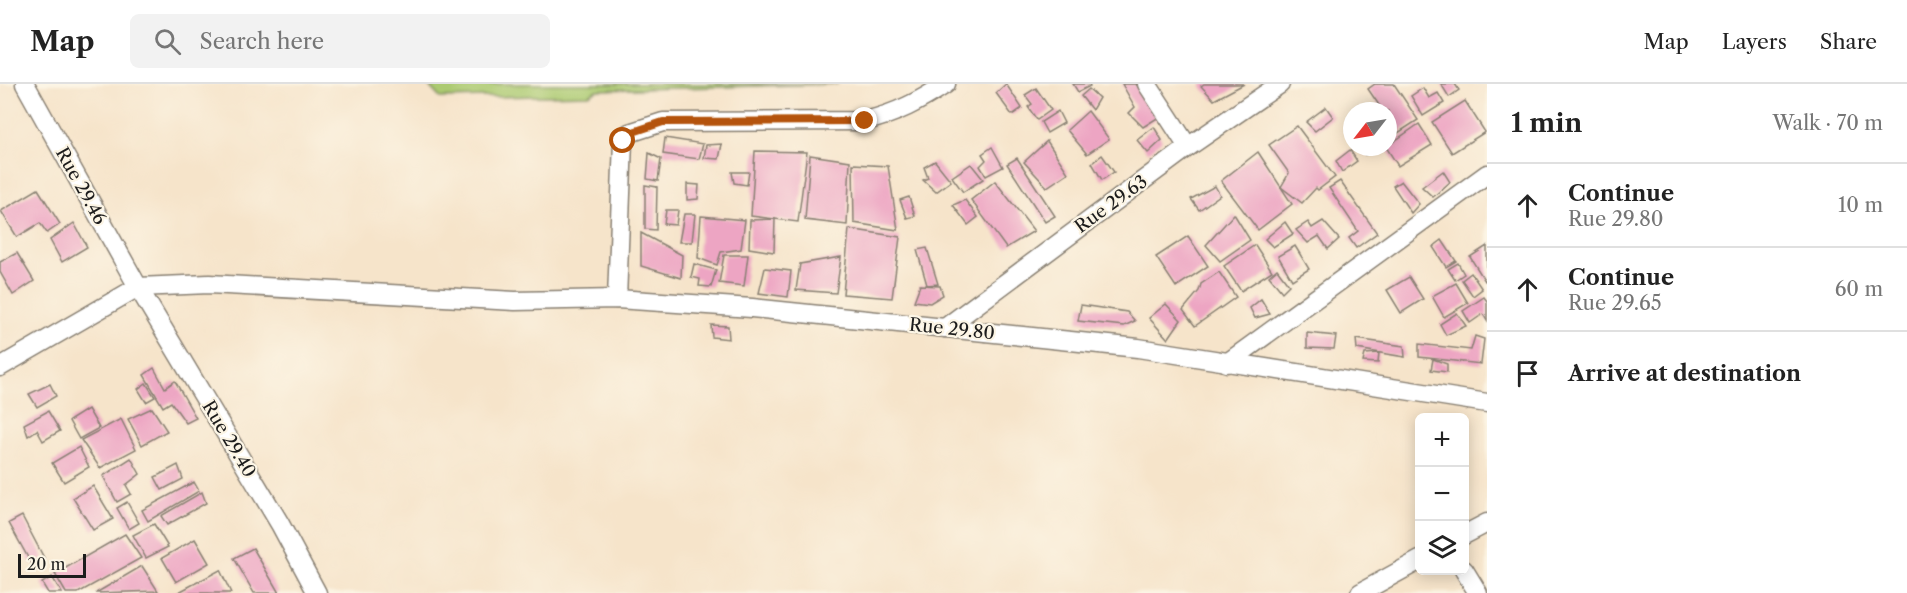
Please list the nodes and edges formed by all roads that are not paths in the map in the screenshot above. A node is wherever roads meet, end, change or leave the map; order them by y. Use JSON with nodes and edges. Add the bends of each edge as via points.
{"nodes":[{"id":1,"x":25,"y":84,"type":"edge"},
{"id":2,"x":946,"y":84,"type":"edge"},
{"id":3,"x":1147,"y":84,"type":"edge"},
{"id":4,"x":1280,"y":84,"type":"edge"},
{"id":5,"x":1188,"y":147,"type":"junction"},
{"id":6,"x":1487,"y":174,"type":"edge"},
{"id":7,"x":138,"y":287,"type":"junction"},
{"id":8,"x":617,"y":299,"type":"junction"},
{"id":9,"x":945,"y":328,"type":"junction"},
{"id":10,"x":1227,"y":363,"type":"junction"},
{"id":11,"x":0,"y":367,"type":"edge"},
{"id":12,"x":1487,"y":403,"type":"edge"},
{"id":13,"x":1487,"y":523,"type":"edge"},
{"id":14,"x":1469,"y":533,"type":"edge"},
{"id":15,"x":1415,"y":562,"type":"edge"},
{"id":16,"x":1467,"y":575,"type":"edge"},
{"id":17,"x":317,"y":593,"type":"edge"},
{"id":18,"x":1360,"y":593,"type":"edge"},
{"id":19,"x":1478,"y":593,"type":"edge"}],
"edges":[{"from":1,"to":7,"type":"street","name":"Rue 29.46"},
{"from":2,"to":8,"type":"street","via":[[916,103],[865,121],[663,122],[630,133],[623,141]]},
{"from":3,"to":5,"type":"street"},
{"from":4,"to":5,"type":"street","name":"Rue 29.63"},
{"from":5,"to":9,"type":"street","name":"Rue 29.63"},
{"from":6,"to":10,"type":"street"},
{"from":7,"to":8,"type":"street","name":"Rue 29.80","via":[[209,285],[515,301]]},
{"from":7,"to":11,"type":"street"},
{"from":7,"to":17,"type":"street","name":"Rue 29.40"},
{"from":8,"to":9,"type":"street","name":"Rue 29.80"},
{"from":9,"to":10,"type":"street","name":"Rue 29.80","via":[[1138,348]]},
{"from":10,"to":12,"type":"street","name":"Rue 29.80"},
{"from":13,"to":14,"type":"street"},
{"from":15,"to":18,"type":"street"},
{"from":16,"to":19,"type":"street"}]}
